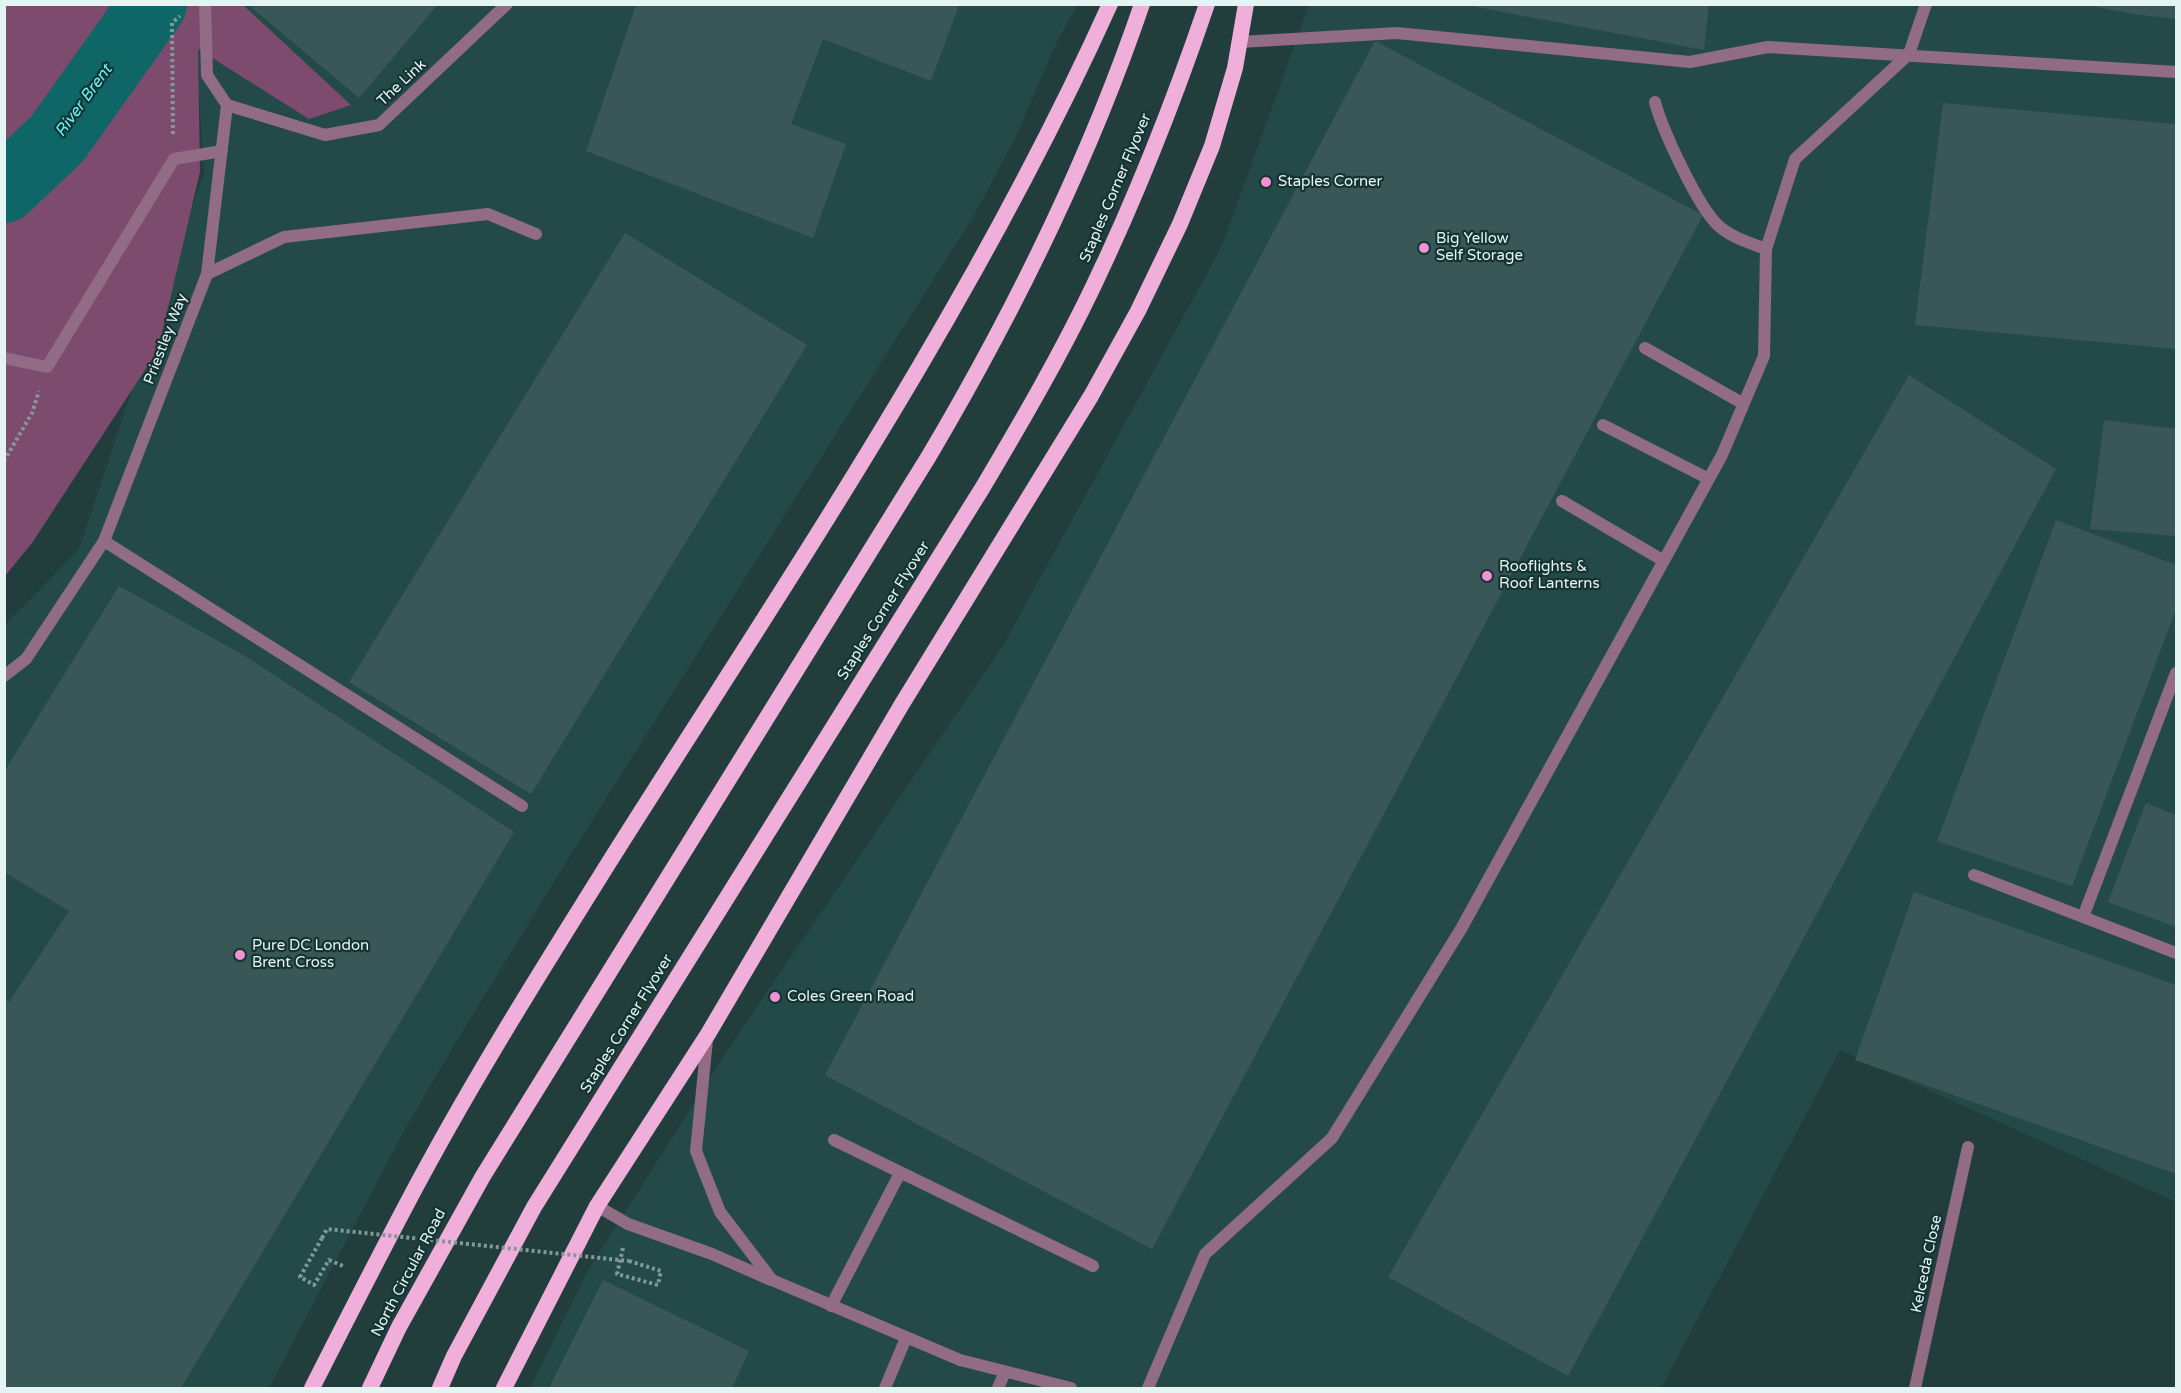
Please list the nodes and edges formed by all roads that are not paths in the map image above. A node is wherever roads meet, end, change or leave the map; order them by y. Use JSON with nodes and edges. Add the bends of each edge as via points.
{"nodes":[{"id":1,"x":205,"y":4,"type":"edge"},
{"id":2,"x":507,"y":4,"type":"edge"},
{"id":3,"x":1110,"y":4,"type":"edge"},
{"id":4,"x":1142,"y":4,"type":"edge"},
{"id":5,"x":1208,"y":4,"type":"edge"},
{"id":6,"x":1246,"y":4,"type":"edge"},
{"id":7,"x":1926,"y":4,"type":"edge"},
{"id":8,"x":1240,"y":42,"type":"junction"},
{"id":9,"x":1909,"y":54,"type":"junction"},
{"id":10,"x":2176,"y":72,"type":"edge"},
{"id":11,"x":1655,"y":102,"type":"dead end"},
{"id":12,"x":227,"y":105,"type":"junction"},
{"id":13,"x":222,"y":152,"type":"junction"},
{"id":14,"x":536,"y":234,"type":"dead end"},
{"id":15,"x":1766,"y":249,"type":"junction"},
{"id":16,"x":207,"y":274,"type":"junction"},
{"id":17,"x":1645,"y":348,"type":"dead end"},
{"id":18,"x":4,"y":358,"type":"edge"},
{"id":19,"x":1742,"y":403,"type":"junction"},
{"id":20,"x":1603,"y":425,"type":"dead end"},
{"id":21,"x":1708,"y":479,"type":"junction"},
{"id":22,"x":1562,"y":501,"type":"dead end"},
{"id":23,"x":104,"y":541,"type":"junction"},
{"id":24,"x":1664,"y":561,"type":"junction"},
{"id":25,"x":2176,"y":673,"type":"edge"},
{"id":26,"x":4,"y":676,"type":"edge"},
{"id":27,"x":522,"y":806,"type":"dead end"},
{"id":28,"x":1974,"y":875,"type":"dead end"},
{"id":29,"x":2083,"y":917,"type":"junction"},
{"id":30,"x":2176,"y":953,"type":"edge"},
{"id":31,"x":708,"y":1034,"type":"junction"},
{"id":32,"x":834,"y":1140,"type":"dead end"},
{"id":33,"x":1968,"y":1147,"type":"dead end"},
{"id":34,"x":900,"y":1173,"type":"junction"},
{"id":35,"x":597,"y":1206,"type":"junction"},
{"id":36,"x":1093,"y":1266,"type":"dead end"},
{"id":37,"x":772,"y":1280,"type":"junction"},
{"id":38,"x":831,"y":1306,"type":"junction"},
{"id":39,"x":906,"y":1338,"type":"junction"},
{"id":40,"x":1005,"y":1372,"type":"junction"},
{"id":41,"x":312,"y":1389,"type":"edge"},
{"id":42,"x":370,"y":1389,"type":"edge"},
{"id":43,"x":440,"y":1389,"type":"edge"},
{"id":44,"x":504,"y":1389,"type":"edge"},
{"id":45,"x":885,"y":1389,"type":"edge"},
{"id":46,"x":998,"y":1389,"type":"edge"},
{"id":47,"x":1071,"y":1389,"type":"edge"},
{"id":48,"x":1148,"y":1389,"type":"edge"},
{"id":49,"x":1915,"y":1389,"type":"edge"}],
"edges":[{"from":1,"to":12,"type":"street","via":[[207,75]]},
{"from":2,"to":12,"type":"street","name":"The Link","via":[[379,125],[325,135]]},
{"from":3,"to":41,"type":"highway","via":[[1046,139],[908,388],[482,1070],[417,1185]]},
{"from":4,"to":42,"type":"highway","name":"North Circular Road","via":[[1084,158],[988,356],[483,1176],[399,1327]]},
{"from":5,"to":43,"type":"highway","name":"Staples Corner Flyover","via":[[1175,97],[1093,288],[1042,386],[534,1207]]},
{"from":6,"to":8,"type":"highway"},
{"from":7,"to":9,"type":"street"},
{"from":8,"to":9,"type":"street","via":[[1397,33],[1690,63],[1768,47]]},
{"from":8,"to":31,"type":"highway","via":[[1212,146],[1138,311],[1091,396],[902,704]]},
{"from":9,"to":10,"type":"street"},
{"from":9,"to":15,"type":"street","via":[[1795,159]]},
{"from":11,"to":15,"type":"street","via":[[1686,174],[1717,225]]},
{"from":12,"to":13,"type":"street","name":"Priestley Way"},
{"from":13,"to":16,"type":"street","name":"Priestley Way"},
{"from":13,"to":18,"type":"street","via":[[174,159],[47,367]]},
{"from":14,"to":16,"type":"street","via":[[488,214],[284,237]]},
{"from":15,"to":19,"type":"street","via":[[1764,356]]},
{"from":16,"to":23,"type":"street","name":"Priestley Way"},
{"from":17,"to":19,"type":"street"},
{"from":19,"to":21,"type":"street"},
{"from":20,"to":21,"type":"street"},
{"from":21,"to":24,"type":"street"},
{"from":22,"to":24,"type":"street"},
{"from":23,"to":26,"type":"street","name":"Priestley Way","via":[[26,659]]},
{"from":23,"to":27,"type":"street"},
{"from":24,"to":48,"type":"street","via":[[1461,929],[1332,1138],[1205,1254]]},
{"from":25,"to":29,"type":"street"},
{"from":28,"to":29,"type":"street"},
{"from":29,"to":30,"type":"street"},
{"from":31,"to":35,"type":"highway"},
{"from":31,"to":37,"type":"street","via":[[696,1151],[720,1212]]},
{"from":32,"to":34,"type":"street"},
{"from":33,"to":49,"type":"street","name":"Kelceda Close"},
{"from":34,"to":36,"type":"street"},
{"from":34,"to":38,"type":"street"},
{"from":35,"to":37,"type":"street","via":[[628,1224]]},
{"from":35,"to":44,"type":"highway"},
{"from":37,"to":38,"type":"street"},
{"from":38,"to":39,"type":"street"},
{"from":39,"to":40,"type":"street","via":[[960,1360]]},
{"from":39,"to":45,"type":"street"},
{"from":40,"to":46,"type":"street"},
{"from":40,"to":47,"type":"street"}]}
